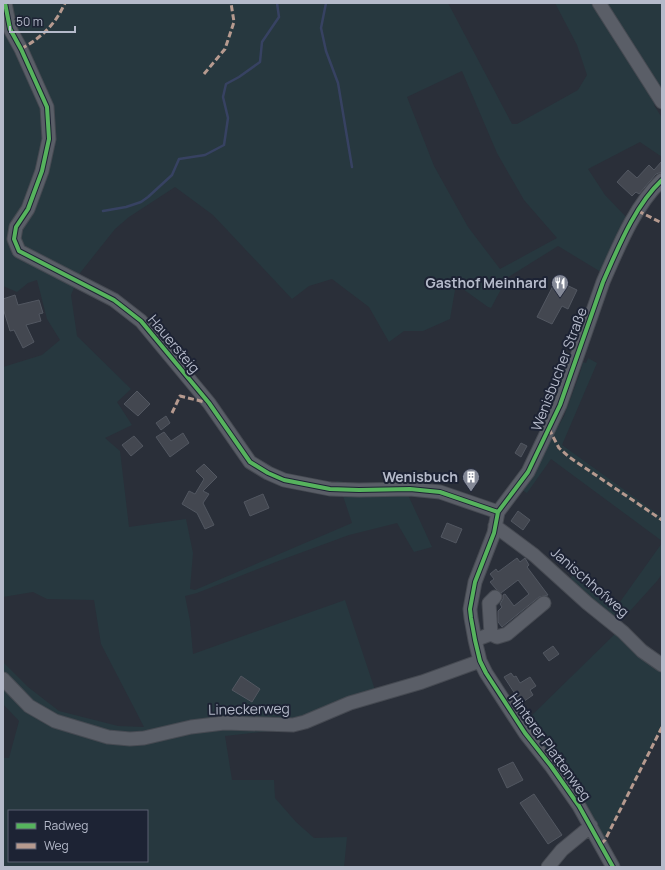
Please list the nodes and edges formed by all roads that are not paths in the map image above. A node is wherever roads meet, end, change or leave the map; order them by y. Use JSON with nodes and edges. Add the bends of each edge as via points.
{"nodes":[{"id":1,"x":5,"y":3,"type":"edge"},
{"id":2,"x":599,"y":3,"type":"edge"},
{"id":3,"x":662,"y":102,"type":"edge"},
{"id":4,"x":662,"y":180,"type":"edge"},
{"id":5,"x":498,"y":512,"type":"junction"},
{"id":6,"x":495,"y":526,"type":"junction"},
{"id":7,"x":495,"y":597,"type":"dead end"},
{"id":8,"x":544,"y":603,"type":"dead end"},
{"id":9,"x":491,"y":634,"type":"junction"},
{"id":10,"x":475,"y":640,"type":"junction"},
{"id":11,"x":480,"y":661,"type":"junction"},
{"id":12,"x":662,"y":665,"type":"edge"},
{"id":13,"x":3,"y":679,"type":"edge"},
{"id":14,"x":591,"y":826,"type":"junction"},
{"id":15,"x":548,"y":867,"type":"edge"},
{"id":16,"x":613,"y":867,"type":"edge"}],
"edges":[{"from":1,"to":5,"type":"street","name":"Hauersteig","via":[[10,29],[47,107],[49,139],[42,171],[28,209],[16,227],[14,239],[19,251],[114,300],[141,321],[209,403],[250,462],[268,472],[284,480],[330,489],[410,489],[440,492]]},
{"from":2,"to":3,"type":"street"},
{"from":4,"to":5,"type":"street","name":"Wenisbucher Straße","via":[[638,211],[609,268],[560,405],[542,444],[528,472]]},
{"from":5,"to":6,"type":"street","name":"Wenisbucher Straße"},
{"from":6,"to":10,"type":"street","name":"Wenisbucher Straße","via":[[471,599],[470,618]]},
{"from":6,"to":12,"type":"street","name":"Janischhofweg","via":[[534,555],[642,651]]},
{"from":7,"to":9,"type":"street","via":[[489,604]]},
{"from":8,"to":9,"type":"street","via":[[507,634],[497,637]]},
{"from":9,"to":10,"type":"street"},
{"from":10,"to":11,"type":"street","name":"Wenisbucher Straße"},
{"from":11,"to":13,"type":"street","name":"Lineckerweg","via":[[293,725],[224,723],[130,739],[108,737],[55,721],[29,706]]},
{"from":11,"to":14,"type":"street","name":"Hinterer Plattenweg","via":[[514,719],[565,785]]},
{"from":14,"to":15,"type":"street","via":[[562,850]]},
{"from":14,"to":16,"type":"street","name":"Hinterer Plattenweg"}]}
